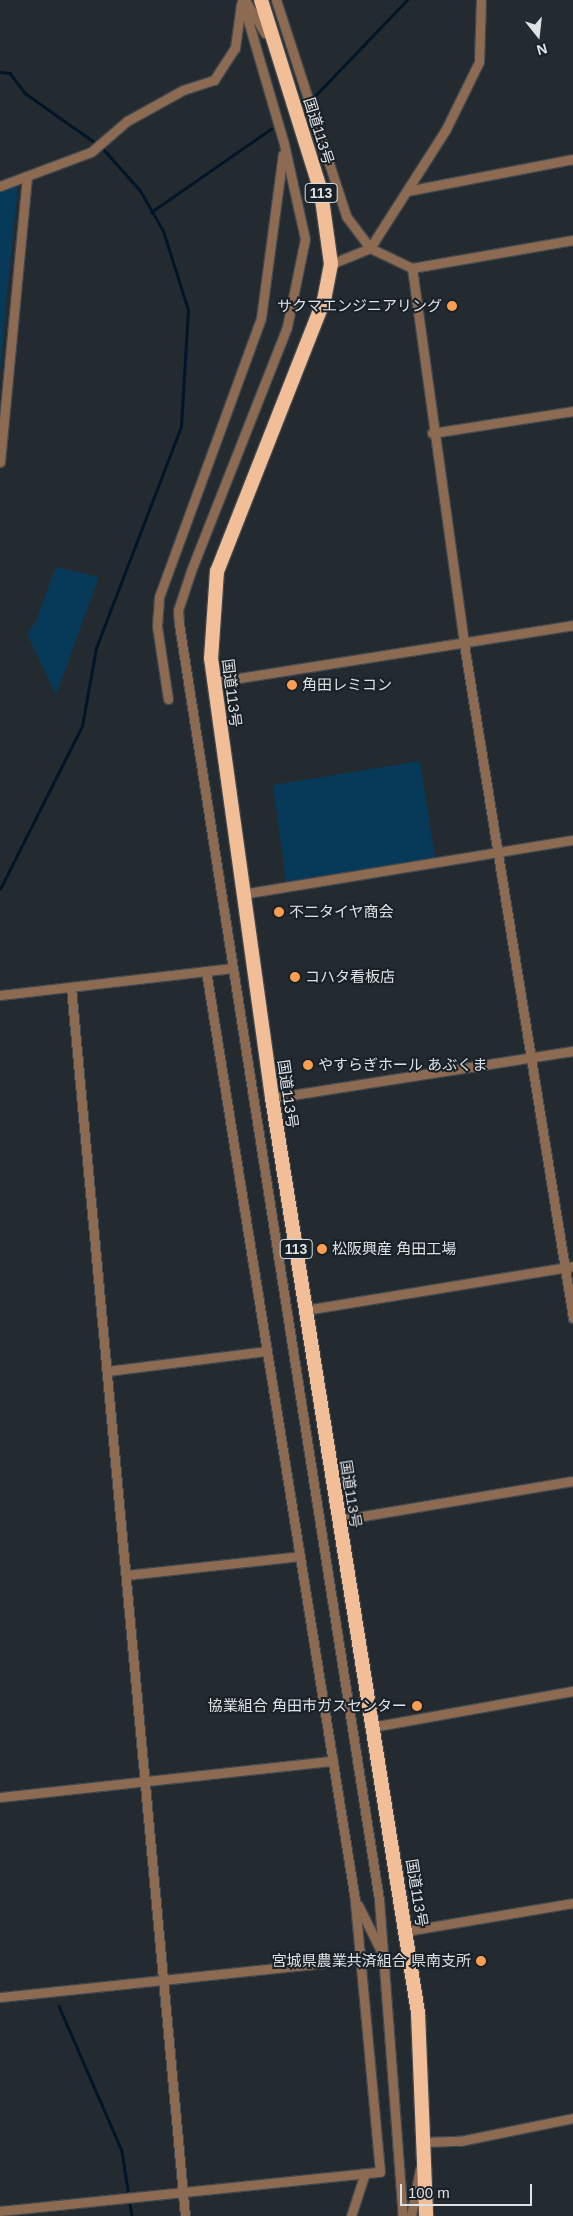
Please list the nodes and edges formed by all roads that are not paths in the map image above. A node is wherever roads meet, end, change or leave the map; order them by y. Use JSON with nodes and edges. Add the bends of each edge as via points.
{"nodes":[{"id":1,"x":243,"y":0,"type":"edge"},
{"id":2,"x":261,"y":0,"type":"edge"},
{"id":3,"x":276,"y":0,"type":"edge"},
{"id":4,"x":481,"y":0,"type":"edge"},
{"id":5,"x":272,"y":33,"type":"junction"},
{"id":6,"x":284,"y":144,"type":"junction"},
{"id":7,"x":573,"y":159,"type":"edge"},
{"id":8,"x":27,"y":176,"type":"junction"},
{"id":9,"x":0,"y":186,"type":"edge"},
{"id":10,"x":407,"y":191,"type":"junction"},
{"id":11,"x":573,"y":240,"type":"edge"},
{"id":12,"x":370,"y":248,"type":"junction"},
{"id":13,"x":331,"y":264,"type":"junction"},
{"id":14,"x":412,"y":268,"type":"junction"},
{"id":15,"x":573,"y":410,"type":"edge"},
{"id":16,"x":3,"y":411,"type":"edge"},
{"id":17,"x":432,"y":432,"type":"junction"},
{"id":18,"x":0,"y":462,"type":"edge"},
{"id":19,"x":573,"y":625,"type":"edge"},
{"id":20,"x":464,"y":644,"type":"junction"},
{"id":21,"x":214,"y":682,"type":"junction"},
{"id":22,"x":168,"y":699,"type":"dead end"},
{"id":23,"x":573,"y":840,"type":"edge"},
{"id":24,"x":496,"y":852,"type":"junction"},
{"id":25,"x":242,"y":894,"type":"junction"},
{"id":26,"x":232,"y":968,"type":"junction"},
{"id":27,"x":206,"y":971,"type":"junction"},
{"id":28,"x":71,"y":987,"type":"junction"},
{"id":29,"x":0,"y":995,"type":"edge"},
{"id":30,"x":573,"y":1051,"type":"edge"},
{"id":31,"x":530,"y":1058,"type":"junction"},
{"id":32,"x":272,"y":1098,"type":"junction"},
{"id":33,"x":569,"y":1267,"type":"edge"},
{"id":34,"x":305,"y":1310,"type":"junction"},
{"id":35,"x":573,"y":1318,"type":"edge"},
{"id":36,"x":267,"y":1351,"type":"junction"},
{"id":37,"x":108,"y":1371,"type":"junction"},
{"id":38,"x":573,"y":1480,"type":"edge"},
{"id":39,"x":339,"y":1520,"type":"junction"},
{"id":40,"x":300,"y":1556,"type":"junction"},
{"id":41,"x":126,"y":1575,"type":"junction"},
{"id":42,"x":573,"y":1691,"type":"edge"},
{"id":43,"x":372,"y":1727,"type":"junction"},
{"id":44,"x":333,"y":1761,"type":"junction"},
{"id":45,"x":145,"y":1782,"type":"junction"},
{"id":46,"x":0,"y":1797,"type":"edge"},
{"id":47,"x":355,"y":1900,"type":"junction"},
{"id":48,"x":573,"y":1903,"type":"edge"},
{"id":49,"x":406,"y":1931,"type":"junction"},
{"id":50,"x":382,"y":1954,"type":"junction"},
{"id":51,"x":360,"y":1959,"type":"junction"},
{"id":52,"x":163,"y":1980,"type":"junction"},
{"id":53,"x":0,"y":1997,"type":"edge"},
{"id":54,"x":573,"y":2118,"type":"edge"},
{"id":55,"x":424,"y":2142,"type":"junction"},
{"id":56,"x":423,"y":2158,"type":"junction"},
{"id":57,"x":365,"y":2173,"type":"junction"},
{"id":58,"x":182,"y":2191,"type":"junction"},
{"id":59,"x":0,"y":2211,"type":"edge"},
{"id":60,"x":184,"y":2216,"type":"edge"},
{"id":61,"x":351,"y":2216,"type":"edge"},
{"id":62,"x":403,"y":2216,"type":"edge"},
{"id":63,"x":411,"y":2216,"type":"edge"},
{"id":64,"x":426,"y":2216,"type":"edge"}],
"edges":[{"from":1,"to":5,"type":"street","via":[[265,33]]},
{"from":1,"to":6,"type":"street"},
{"from":1,"to":8,"type":"street","via":[[235,48],[214,80],[183,90],[127,121],[91,152]]},
{"from":2,"to":5,"type":"highway","name":"国道113号","number":"113"},
{"from":3,"to":12,"type":"street","via":[[346,216]]},
{"from":4,"to":10,"type":"street","via":[[479,62],[446,129]]},
{"from":5,"to":13,"type":"highway","name":"国道113号","number":"113","via":[[321,192]]},
{"from":6,"to":22,"type":"street","via":[[261,318],[160,598],[157,626]]},
{"from":6,"to":26,"type":"street","via":[[305,239],[287,327],[178,610]]},
{"from":7,"to":10,"type":"street"},
{"from":8,"to":9,"type":"street"},
{"from":8,"to":16,"type":"street"},
{"from":10,"to":12,"type":"street"},
{"from":11,"to":14,"type":"street"},
{"from":12,"to":13,"type":"street"},
{"from":12,"to":14,"type":"street"},
{"from":13,"to":21,"type":"highway","name":"国道113号","number":"113","via":[[324,300],[217,571],[210,638]]},
{"from":14,"to":17,"type":"street"},
{"from":15,"to":17,"type":"street"},
{"from":16,"to":18,"type":"street"},
{"from":17,"to":20,"type":"street"},
{"from":19,"to":20,"type":"street"},
{"from":20,"to":21,"type":"street"},
{"from":20,"to":24,"type":"street"},
{"from":21,"to":25,"type":"highway","name":"国道113号","number":"113"},
{"from":23,"to":24,"type":"street"},
{"from":24,"to":25,"type":"street"},
{"from":24,"to":31,"type":"street"},
{"from":25,"to":32,"type":"highway","name":"国道113号","number":"113"},
{"from":26,"to":27,"type":"street"},
{"from":26,"to":50,"type":"street","via":[[365,1802]]},
{"from":27,"to":28,"type":"street"},
{"from":27,"to":36,"type":"street"},
{"from":28,"to":29,"type":"street"},
{"from":28,"to":37,"type":"street"},
{"from":30,"to":31,"type":"street"},
{"from":31,"to":32,"type":"street"},
{"from":31,"to":33,"type":"street"},
{"from":32,"to":34,"type":"highway","name":"国道113号","number":"113"},
{"from":33,"to":34,"type":"street"},
{"from":33,"to":35,"type":"street"},
{"from":34,"to":39,"type":"highway","name":"国道113号","number":"113"},
{"from":36,"to":37,"type":"street"},
{"from":36,"to":40,"type":"street"},
{"from":37,"to":41,"type":"street"},
{"from":38,"to":39,"type":"street"},
{"from":39,"to":43,"type":"highway","name":"国道113号","number":"113"},
{"from":40,"to":41,"type":"street"},
{"from":40,"to":44,"type":"street"},
{"from":41,"to":45,"type":"street"},
{"from":42,"to":43,"type":"street"},
{"from":43,"to":49,"type":"highway","name":"国道113号","number":"113"},
{"from":44,"to":45,"type":"street"},
{"from":44,"to":47,"type":"street"},
{"from":45,"to":46,"type":"street"},
{"from":45,"to":52,"type":"street"},
{"from":47,"to":50,"type":"street"},
{"from":47,"to":51,"type":"street"},
{"from":48,"to":49,"type":"street"},
{"from":49,"to":55,"type":"highway","name":"国道113号","number":"113","via":[[418,2013]]},
{"from":50,"to":62,"type":"street"},
{"from":51,"to":52,"type":"street"},
{"from":51,"to":57,"type":"street","via":[[380,2172]]},
{"from":52,"to":53,"type":"street"},
{"from":52,"to":58,"type":"street"},
{"from":54,"to":55,"type":"street","via":[[460,2141]]},
{"from":55,"to":56,"type":"highway","name":"国道113号","number":"113"},
{"from":56,"to":63,"type":"street"},
{"from":56,"to":64,"type":"highway","name":"国道113号","number":"113"},
{"from":57,"to":58,"type":"street"},
{"from":57,"to":61,"type":"street"},
{"from":58,"to":59,"type":"street"},
{"from":58,"to":60,"type":"street"},
{"from":62,"to":63,"type":"street"}]}
